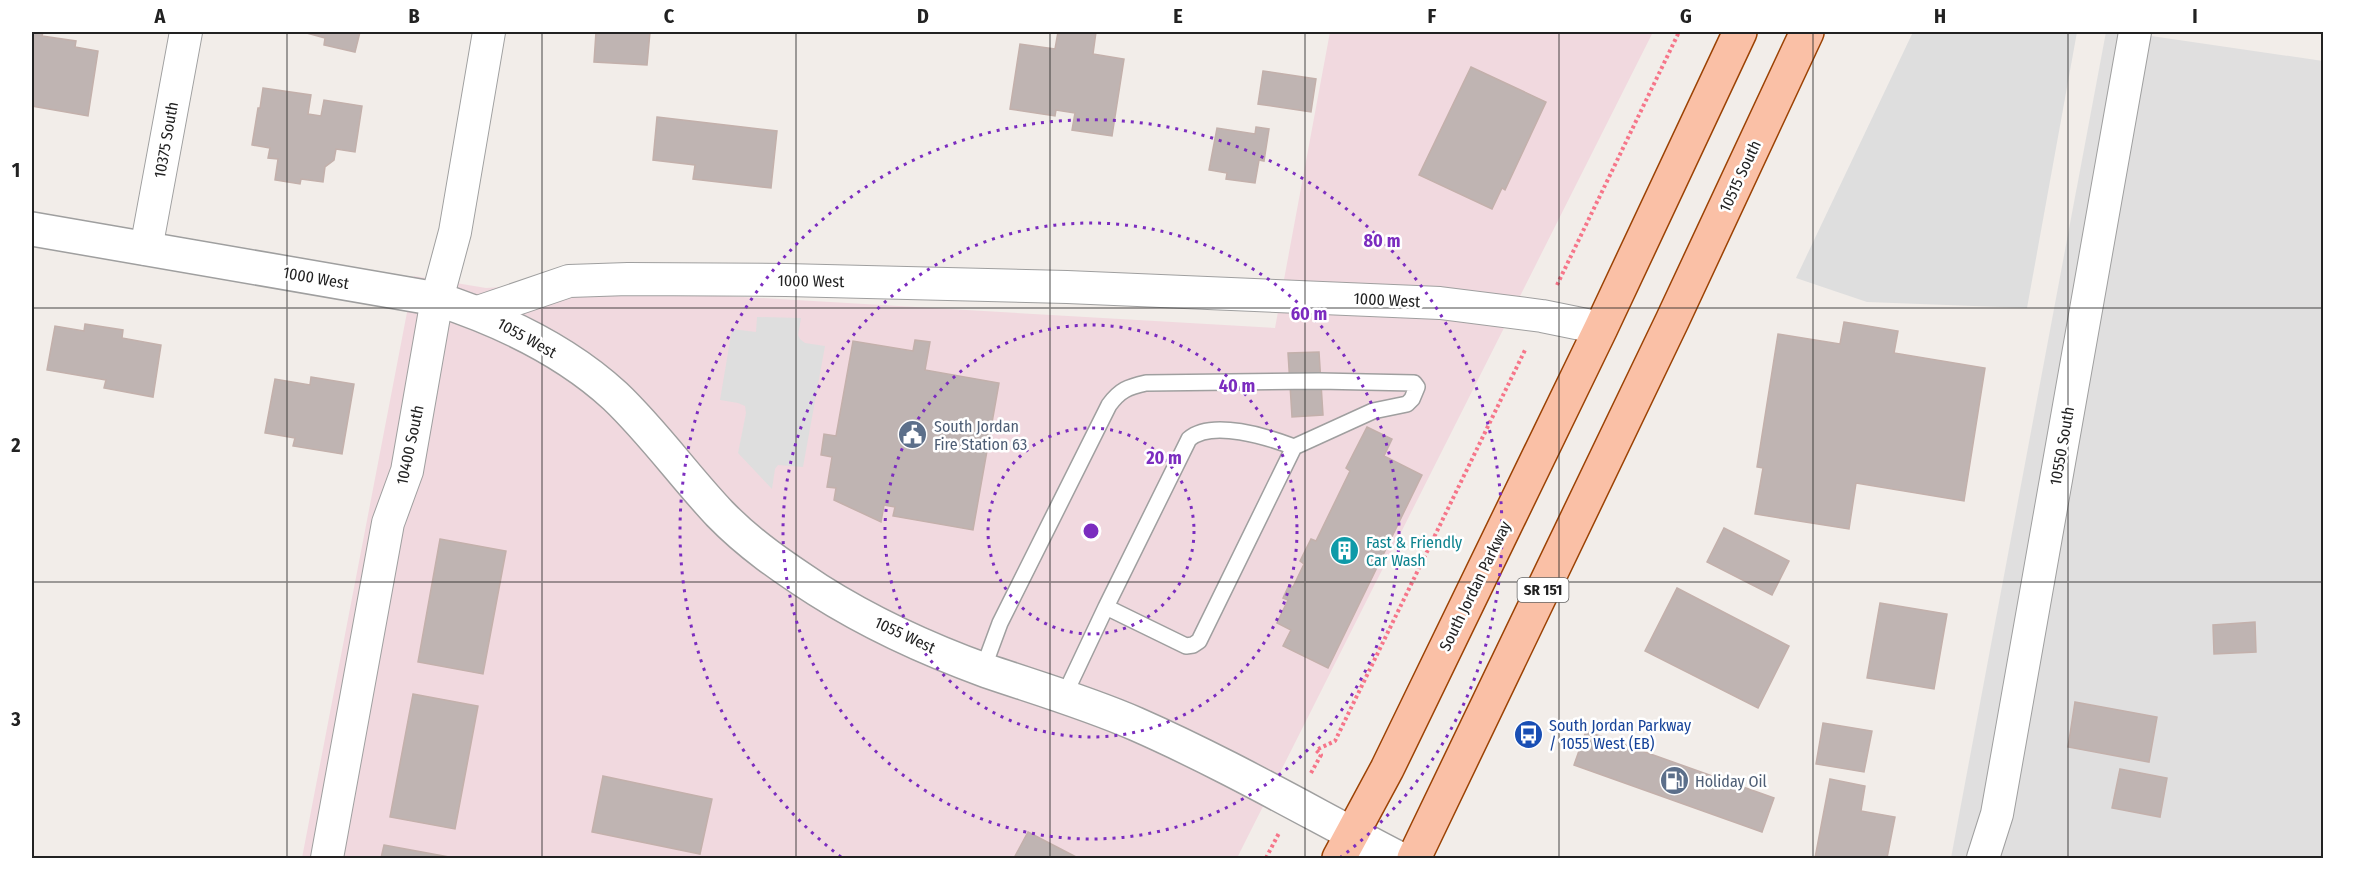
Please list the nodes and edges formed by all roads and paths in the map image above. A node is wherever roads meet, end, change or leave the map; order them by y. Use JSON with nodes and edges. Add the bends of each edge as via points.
{"nodes":[{"id":1,"x":186,"y":32,"type":"edge"},
{"id":2,"x":489,"y":32,"type":"edge"},
{"id":3,"x":1679,"y":32,"type":"edge"},
{"id":4,"x":1740,"y":32,"type":"edge"},
{"id":5,"x":1807,"y":32,"type":"edge"},
{"id":6,"x":2135,"y":32,"type":"edge"},
{"id":7,"x":32,"y":230,"type":"edge"},
{"id":8,"x":146,"y":249,"type":"junction"},
{"id":9,"x":437,"y":299,"type":"junction"},
{"id":10,"x":478,"y":312,"type":"junction"},
{"id":11,"x":1542,"y":315,"type":"junction"},
{"id":12,"x":1605,"y":320,"type":"junction"},
{"id":13,"x":1294,"y":447,"type":"junction"},
{"id":14,"x":1106,"y":607,"type":"junction"},
{"id":15,"x":983,"y":669,"type":"junction"},
{"id":16,"x":1064,"y":696,"type":"junction"},
{"id":17,"x":1296,"y":803,"type":"junction"},
{"id":18,"x":1345,"y":846,"type":"edge"},
{"id":19,"x":327,"y":858,"type":"edge"},
{"id":20,"x":1266,"y":858,"type":"edge"},
{"id":21,"x":1398,"y":858,"type":"edge"},
{"id":22,"x":1414,"y":858,"type":"edge"},
{"id":23,"x":1983,"y":858,"type":"edge"}],
"edges":[{"from":1,"to":8,"type":"street","name":"10375 South"},
{"from":2,"to":9,"type":"street","name":"10400 South","via":[[455,232]]},
{"from":3,"to":11,"type":"path"},
{"from":4,"to":12,"type":"main road"},
{"from":5,"to":22,"type":"main road","name":"10515 South","number":"SR 151"},
{"from":6,"to":23,"type":"street","name":"10550 South","via":[[1997,814]]},
{"from":7,"to":8,"type":"street","name":"1000 West"},
{"from":8,"to":9,"type":"street","name":"1000 West"},
{"from":9,"to":10,"type":"street","name":"1000 West"},
{"from":9,"to":19,"type":"street","name":"10400 South","via":[[407,471],[388,522]]},
{"from":10,"to":11,"type":"street","name":"1000 West","via":[[569,281],[639,279],[1035,286],[1356,298]]},
{"from":10,"to":15,"type":"street","name":"1055 West","via":[[536,340],[614,395],[721,515],[768,557],[880,625]]},
{"from":11,"to":12,"type":"street","name":"1000 West"},
{"from":11,"to":17,"type":"path","via":[[1335,741],[1316,750],[1320,755]]},
{"from":12,"to":18,"type":"main road","name":"South Jordan Parkway"},
{"from":13,"to":14,"type":"lane","via":[[1250,432],[1203,431],[1189,439]]},
{"from":13,"to":14,"type":"lane","via":[[1199,641],[1186,646]]},
{"from":13,"to":15,"type":"lane","via":[[1372,411],[1407,404],[1417,387],[1410,382],[1170,382],[1146,383],[1119,392],[1000,623]]},
{"from":14,"to":16,"type":"lane"},
{"from":15,"to":16,"type":"street","name":"1055 West"},
{"from":16,"to":17,"type":"street","name":"1055 West","via":[[1134,723]]},
{"from":17,"to":18,"type":"street","name":"1055 West"},
{"from":17,"to":20,"type":"path"},
{"from":18,"to":21,"type":"street","name":"1055 West"}]}
